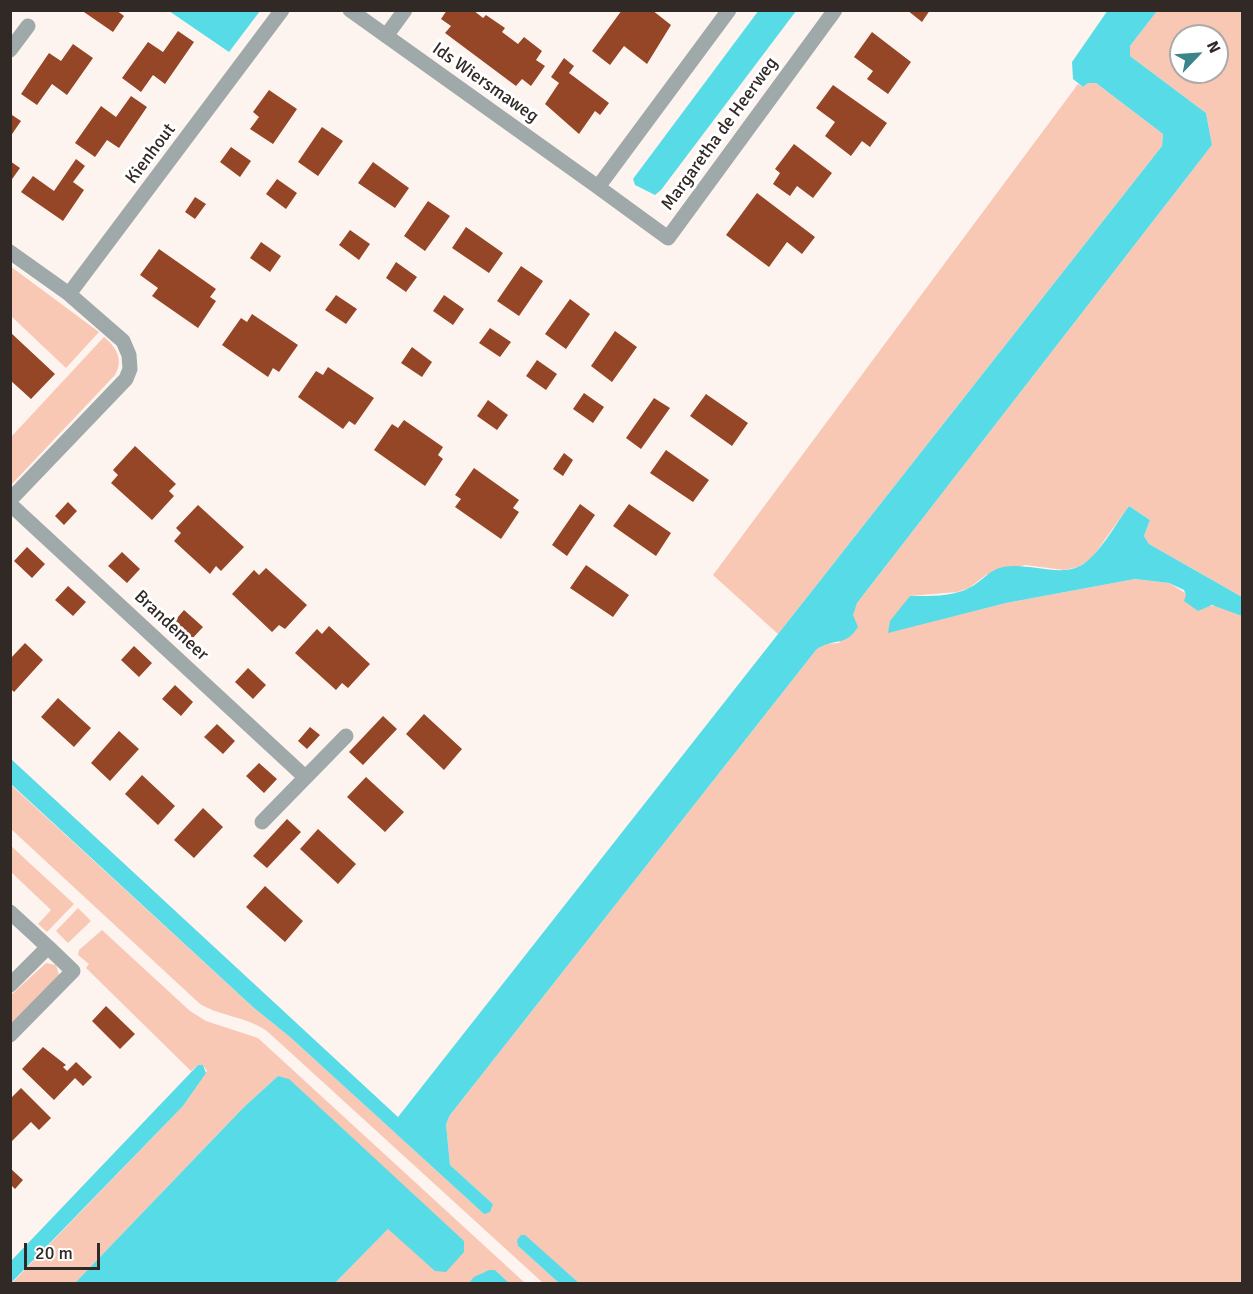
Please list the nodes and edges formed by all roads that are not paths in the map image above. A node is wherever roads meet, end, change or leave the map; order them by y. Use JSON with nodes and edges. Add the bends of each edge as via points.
{"nodes":[{"id":1,"x":282,"y":10,"type":"edge"},
{"id":2,"x":350,"y":10,"type":"edge"},
{"id":3,"x":405,"y":10,"type":"edge"},
{"id":4,"x":729,"y":10,"type":"edge"},
{"id":5,"x":835,"y":10,"type":"edge"},
{"id":6,"x":28,"y":26,"type":"dead end"},
{"id":7,"x":386,"y":36,"type":"junction"},
{"id":8,"x":10,"y":50,"type":"edge"},
{"id":9,"x":598,"y":187,"type":"junction"},
{"id":10,"x":10,"y":252,"type":"edge"},
{"id":11,"x":69,"y":294,"type":"junction"},
{"id":12,"x":10,"y":502,"type":"edge"},
{"id":13,"x":346,"y":736,"type":"dead end"},
{"id":14,"x":305,"y":777,"type":"junction"},
{"id":15,"x":262,"y":822,"type":"dead end"},
{"id":16,"x":10,"y":912,"type":"edge"},
{"id":17,"x":48,"y":947,"type":"junction"},
{"id":18,"x":10,"y":985,"type":"edge"},
{"id":19,"x":10,"y":1035,"type":"edge"}],
"edges":[{"from":1,"to":11,"type":"street","name":"Kienhout"},
{"from":2,"to":7,"type":"street","name":"Ids Wiersmaweg"},
{"from":3,"to":7,"type":"street"},
{"from":4,"to":9,"type":"street"},
{"from":5,"to":9,"type":"street","name":"Margaretha de Heerweg","via":[[668,238]]},
{"from":6,"to":8,"type":"street"},
{"from":7,"to":9,"type":"street","name":"Ids Wiersmaweg"},
{"from":10,"to":11,"type":"street"},
{"from":11,"to":12,"type":"street","via":[[123,341],[130,369],[126,380]]},
{"from":12,"to":14,"type":"street","name":"Brandemeer"},
{"from":13,"to":14,"type":"street"},
{"from":14,"to":15,"type":"street"},
{"from":16,"to":17,"type":"street"},
{"from":17,"to":18,"type":"street"},
{"from":17,"to":19,"type":"street","via":[[73,970]]}]}
